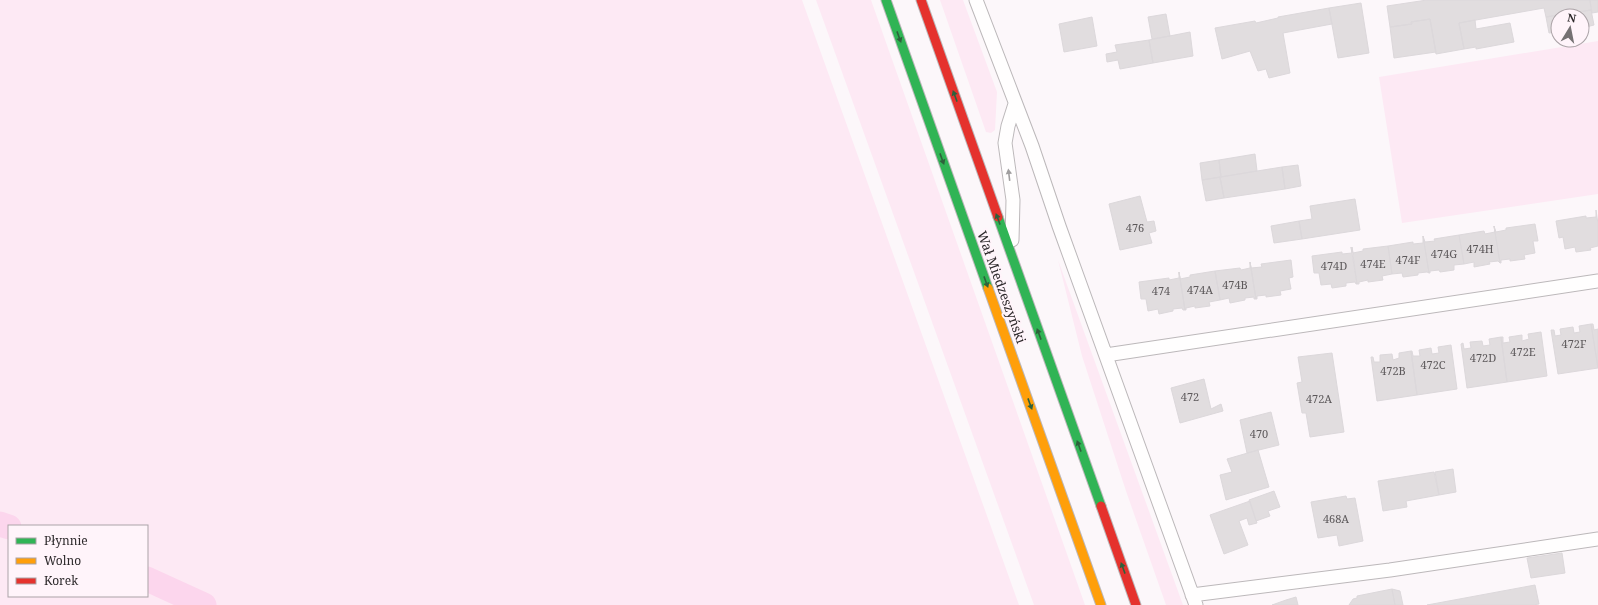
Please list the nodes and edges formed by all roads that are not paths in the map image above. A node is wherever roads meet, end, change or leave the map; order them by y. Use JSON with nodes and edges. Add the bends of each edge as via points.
{"nodes":[{"id":1,"x":886,"y":0,"type":"edge"},
{"id":2,"x":921,"y":0,"type":"edge"},
{"id":3,"x":976,"y":0,"type":"edge"},
{"id":4,"x":1015,"y":104,"type":"junction"},
{"id":5,"x":1011,"y":256,"type":"junction"},
{"id":6,"x":1598,"y":281,"type":"edge"},
{"id":7,"x":1106,"y":355,"type":"junction"},
{"id":8,"x":1598,"y":539,"type":"edge"},
{"id":9,"x":1194,"y":600,"type":"edge"},
{"id":10,"x":1101,"y":605,"type":"edge"},
{"id":11,"x":1136,"y":605,"type":"edge"}],
"edges":[{"from":1,"to":10,"type":"main road","name":"Wał Miedzeszyński","one_way":true},
{"from":5,"to":2,"type":"main road","name":"Wał Miedzeszyński","one_way":true},
{"from":3,"to":4,"type":"lane"},
{"from":5,"to":4,"type":"lane","one_way":true,"via":[[1013,200],[1005,143]]},
{"from":4,"to":7,"type":"lane"},
{"from":11,"to":5,"type":"main road","name":"Wał Miedzeszyński","one_way":true},
{"from":6,"to":7,"type":"lane"},
{"from":7,"to":9,"type":"lane"},
{"from":8,"to":9,"type":"lane"}]}
